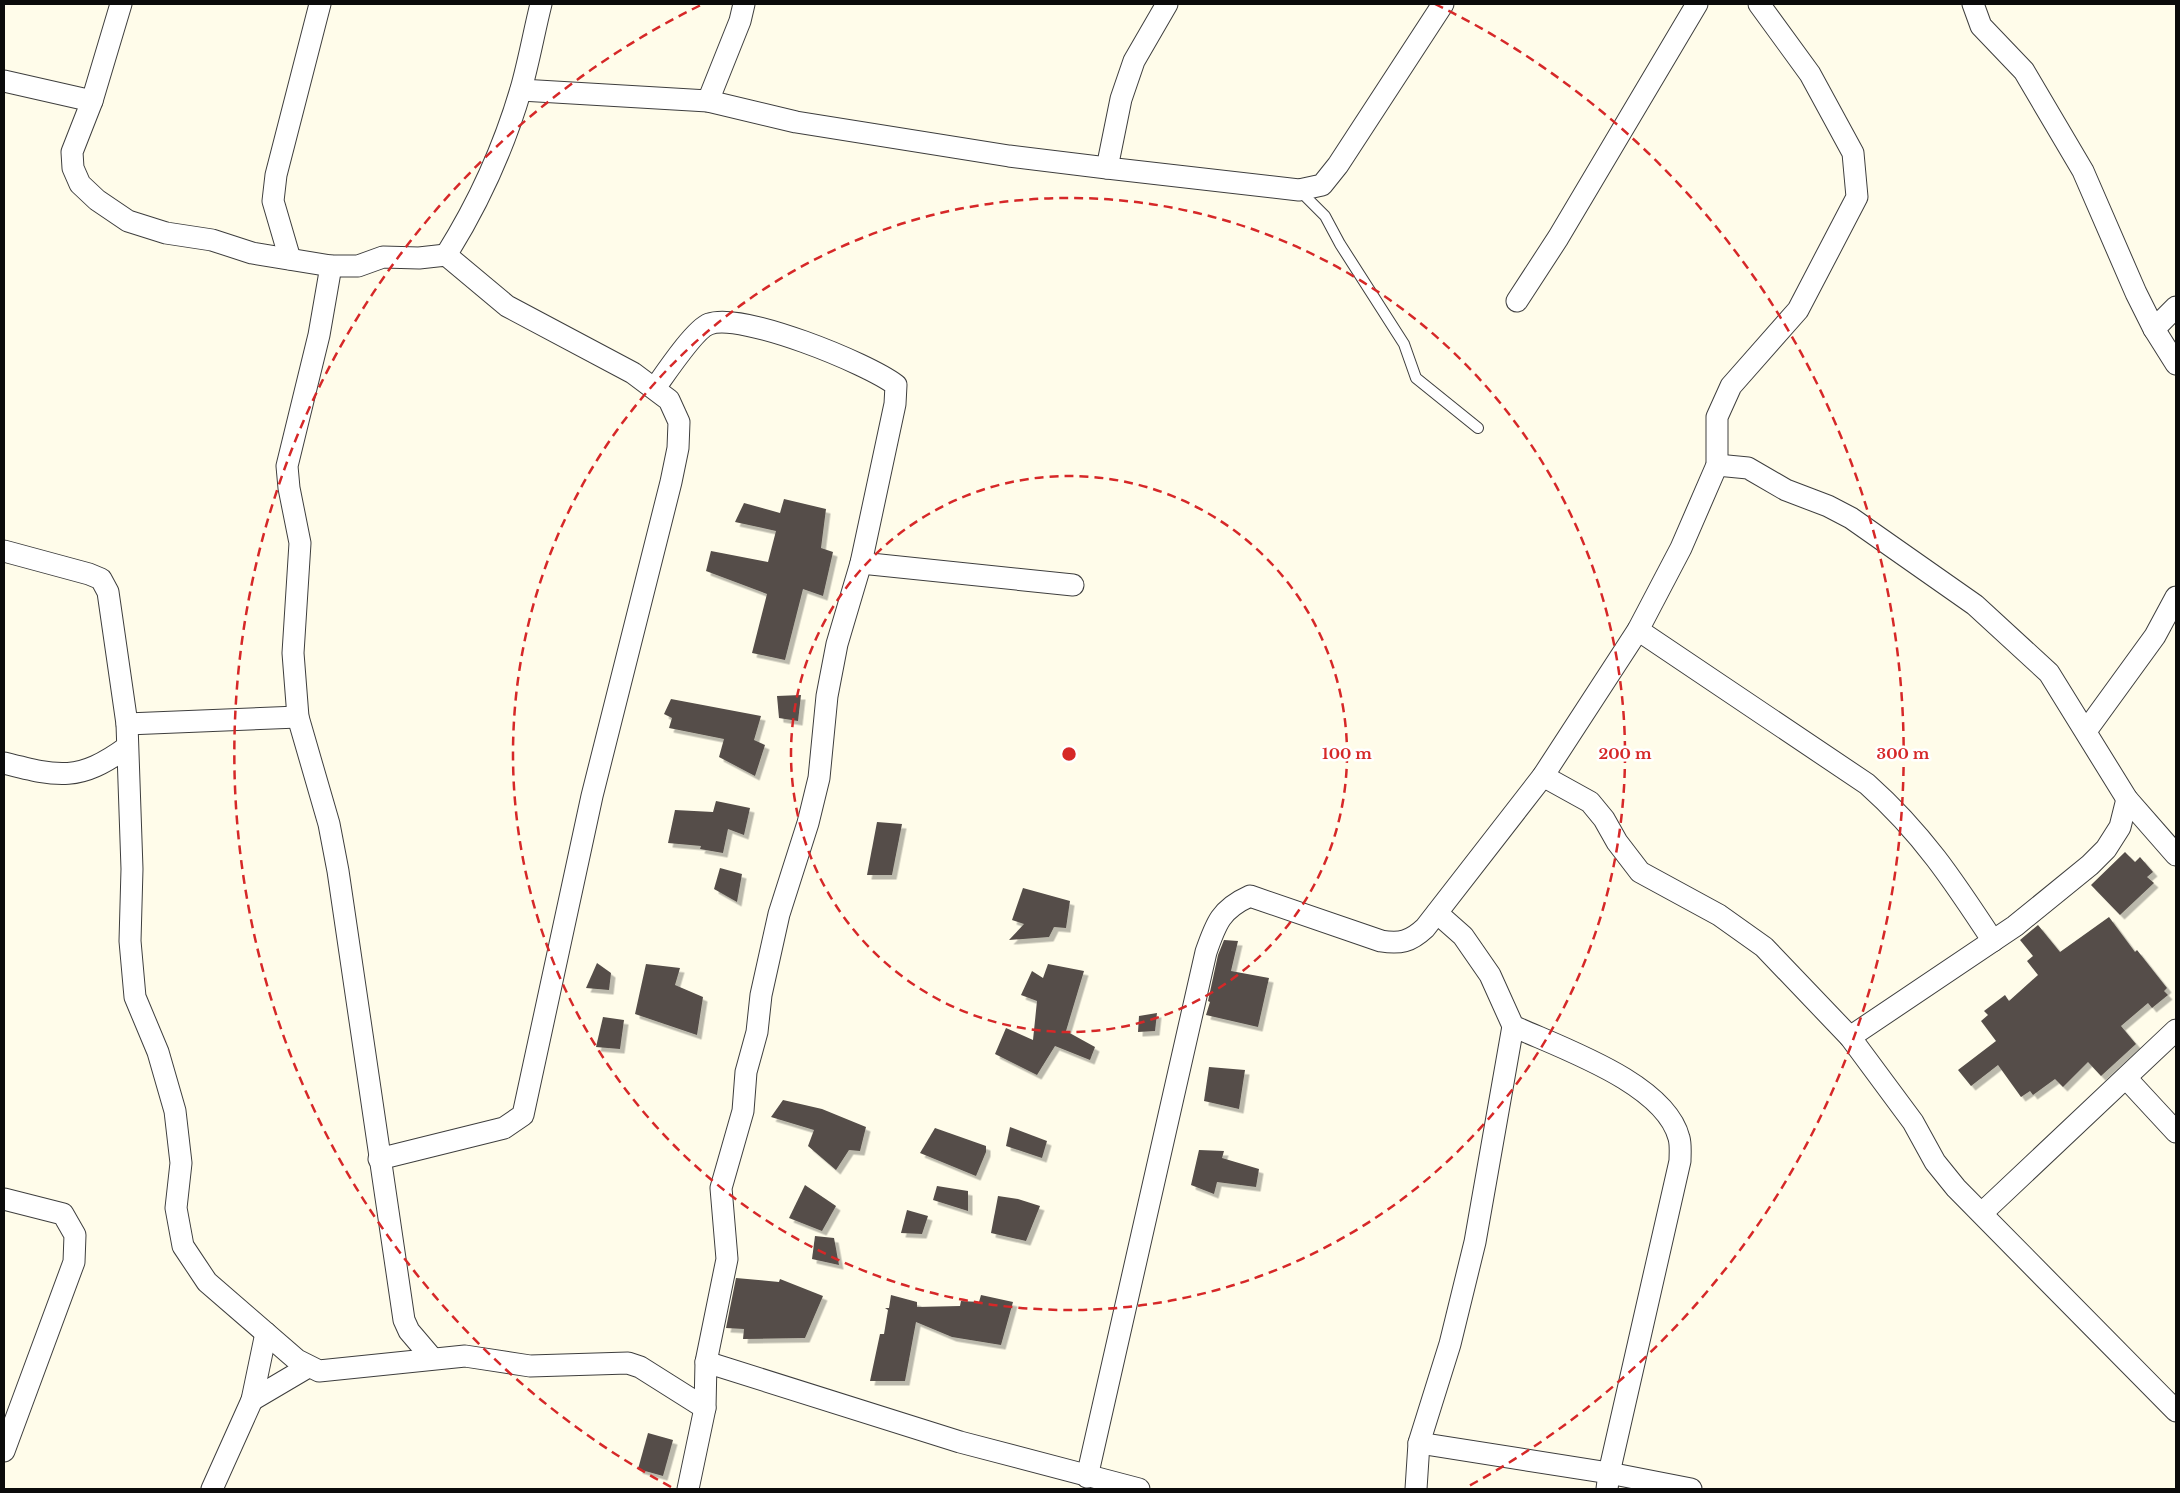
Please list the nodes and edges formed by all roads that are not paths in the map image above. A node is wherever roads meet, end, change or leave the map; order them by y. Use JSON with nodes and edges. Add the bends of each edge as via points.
{"nodes":[{"id":1,"x":121,"y":4,"type":"edge"},
{"id":2,"x":320,"y":4,"type":"edge"},
{"id":3,"x":541,"y":4,"type":"edge"},
{"id":4,"x":744,"y":4,"type":"edge"},
{"id":5,"x":1167,"y":4,"type":"edge"},
{"id":6,"x":1443,"y":4,"type":"edge"},
{"id":7,"x":1697,"y":4,"type":"edge"},
{"id":8,"x":1759,"y":4,"type":"edge"},
{"id":9,"x":1973,"y":4,"type":"edge"},
{"id":10,"x":4,"y":80,"type":"edge"},
{"id":11,"x":521,"y":90,"type":"junction"},
{"id":12,"x":92,"y":101,"type":"junction"},
{"id":13,"x":708,"y":101,"type":"junction"},
{"id":14,"x":1107,"y":168,"type":"junction"},
{"id":15,"x":1299,"y":190,"type":"junction"},
{"id":16,"x":446,"y":255,"type":"junction"},
{"id":17,"x":290,"y":259,"type":"junction"},
{"id":18,"x":331,"y":266,"type":"junction"},
{"id":19,"x":1517,"y":301,"type":"dead end"},
{"id":20,"x":2176,"y":307,"type":"edge"},
{"id":21,"x":2154,"y":329,"type":"junction"},
{"id":22,"x":2176,"y":364,"type":"edge"},
{"id":23,"x":655,"y":388,"type":"junction"},
{"id":24,"x":1478,"y":428,"type":"dead end"},
{"id":25,"x":1717,"y":465,"type":"junction"},
{"id":26,"x":4,"y":550,"type":"edge"},
{"id":27,"x":861,"y":563,"type":"junction"},
{"id":28,"x":1073,"y":585,"type":"dead end"},
{"id":29,"x":2176,"y":597,"type":"edge"},
{"id":30,"x":1638,"y":630,"type":"junction"},
{"id":31,"x":298,"y":717,"type":"junction"},
{"id":32,"x":127,"y":724,"type":"junction"},
{"id":33,"x":2086,"y":731,"type":"junction"},
{"id":34,"x":127,"y":747,"type":"junction"},
{"id":35,"x":4,"y":763,"type":"edge"},
{"id":36,"x":1542,"y":776,"type":"junction"},
{"id":37,"x":2127,"y":799,"type":"junction"},
{"id":38,"x":2176,"y":855,"type":"edge"},
{"id":39,"x":1437,"y":913,"type":"junction"},
{"id":40,"x":1993,"y":941,"type":"junction"},
{"id":41,"x":1513,"y":1026,"type":"junction"},
{"id":42,"x":2176,"y":1030,"type":"edge"},
{"id":43,"x":1850,"y":1037,"type":"junction"},
{"id":44,"x":2126,"y":1078,"type":"junction"},
{"id":45,"x":2176,"y":1132,"type":"edge"},
{"id":46,"x":379,"y":1159,"type":"junction"},
{"id":47,"x":4,"y":1199,"type":"edge"},
{"id":48,"x":1982,"y":1213,"type":"junction"},
{"id":49,"x":266,"y":1333,"type":"junction"},
{"id":50,"x":432,"y":1358,"type":"junction"},
{"id":51,"x":706,"y":1362,"type":"junction"},
{"id":52,"x":308,"y":1367,"type":"junction"},
{"id":53,"x":252,"y":1400,"type":"junction"},
{"id":54,"x":705,"y":1408,"type":"junction"},
{"id":55,"x":2176,"y":1411,"type":"edge"},
{"id":56,"x":1419,"y":1443,"type":"junction"},
{"id":57,"x":4,"y":1451,"type":"edge"},
{"id":58,"x":1087,"y":1477,"type":"junction"},
{"id":59,"x":1608,"y":1481,"type":"edge"},
{"id":60,"x":212,"y":1489,"type":"edge"},
{"id":61,"x":688,"y":1489,"type":"edge"},
{"id":62,"x":1139,"y":1489,"type":"edge"},
{"id":63,"x":1416,"y":1489,"type":"edge"},
{"id":64,"x":1691,"y":1489,"type":"edge"}],
"edges":[{"from":1,"to":12,"type":"street"},
{"from":2,"to":17,"type":"street","via":[[276,175],[273,201]]},
{"from":3,"to":11,"type":"street"},
{"from":4,"to":13,"type":"street"},
{"from":5,"to":14,"type":"street","via":[[1134,61],[1121,99]]},
{"from":6,"to":15,"type":"street","via":[[1338,165],[1322,184]]},
{"from":7,"to":19,"type":"street"},
{"from":8,"to":25,"type":"street","via":[[1810,74],[1853,153],[1857,197],[1798,310],[1731,386],[1717,417]]},
{"from":9,"to":21,"type":"street","via":[[1981,26],[2024,71],[2083,171]]},
{"from":10,"to":12,"type":"street"},
{"from":11,"to":13,"type":"street"},
{"from":11,"to":16,"type":"street","via":[[489,175],[469,218]]},
{"from":12,"to":17,"type":"street","via":[[72,152],[73,168],[80,184],[97,200],[128,221],[166,233],[212,240],[252,253]]},
{"from":13,"to":14,"type":"street","via":[[806,124]]},
{"from":14,"to":15,"type":"street"},
{"from":15,"to":24,"type":"lane","via":[[1325,216],[1404,344],[1416,378]]},
{"from":16,"to":18,"type":"street","via":[[383,257],[358,266]]},
{"from":16,"to":23,"type":"street","via":[[507,306]]},
{"from":17,"to":18,"type":"street"},
{"from":18,"to":31,"type":"street","via":[[319,334],[287,466],[300,543],[293,653]]},
{"from":20,"to":21,"type":"street"},
{"from":21,"to":22,"type":"street"},
{"from":23,"to":27,"type":"street","via":[[686,346],[708,324],[730,322],[797,338],[882,374],[896,385],[895,404]]},
{"from":23,"to":46,"type":"street","via":[[669,400],[679,422],[678,448],[592,796],[523,1115],[504,1128]]},
{"from":25,"to":30,"type":"street","via":[[1681,548]]},
{"from":25,"to":33,"type":"street","via":[[1748,468],[1786,490],[1851,518],[1975,605],[2050,673]]},
{"from":26,"to":32,"type":"street","via":[[101,579],[111,605]]},
{"from":27,"to":28,"type":"street"},
{"from":27,"to":51,"type":"street","via":[[836,644],[819,778],[779,914],[761,995],[757,1032],[746,1072],[743,1111],[721,1188],[727,1259]]},
{"from":29,"to":33,"type":"street","via":[[2155,636]]},
{"from":30,"to":36,"type":"street"},
{"from":30,"to":40,"type":"street","via":[[1867,784],[1898,811],[1929,847]]},
{"from":31,"to":32,"type":"street"},
{"from":31,"to":46,"type":"street","via":[[329,824]]},
{"from":32,"to":34,"type":"street"},
{"from":33,"to":37,"type":"street"},
{"from":34,"to":35,"type":"street","via":[[104,764],[79,773],[59,774]]},
{"from":34,"to":49,"type":"street","via":[[132,869],[130,941],[135,997],[158,1052],[175,1110],[181,1164],[176,1208],[183,1246],[208,1282]]},
{"from":36,"to":39,"type":"street"},
{"from":36,"to":43,"type":"street","via":[[1590,802],[1640,872],[1719,915],[1764,948]]},
{"from":37,"to":38,"type":"street"},
{"from":37,"to":40,"type":"street","via":[[2120,827],[2106,849],[2061,889]]},
{"from":39,"to":41,"type":"street","via":[[1463,936],[1490,975]]},
{"from":39,"to":58,"type":"street","via":[[1414,939],[1398,944],[1250,896],[1233,904],[1217,922],[1206,952]]},
{"from":40,"to":43,"type":"street"},
{"from":41,"to":56,"type":"street","via":[[1475,1242],[1450,1344]]},
{"from":41,"to":59,"type":"street","via":[[1619,1074],[1662,1106],[1679,1138],[1680,1161]]},
{"from":42,"to":44,"type":"street"},
{"from":43,"to":48,"type":"street","via":[[1912,1122],[1936,1162],[1956,1188]]},
{"from":44,"to":45,"type":"street"},
{"from":44,"to":48,"type":"street"},
{"from":46,"to":50,"type":"street","via":[[404,1320]]},
{"from":47,"to":57,"type":"street","via":[[63,1214],[75,1235],[74,1262]]},
{"from":48,"to":55,"type":"street"},
{"from":49,"to":52,"type":"street"},
{"from":49,"to":53,"type":"street"},
{"from":50,"to":52,"type":"street","via":[[319,1371]]},
{"from":50,"to":54,"type":"street","via":[[465,1356],[530,1366],[628,1363],[640,1367]]},
{"from":51,"to":54,"type":"street"},
{"from":51,"to":58,"type":"street","via":[[960,1442]]},
{"from":52,"to":53,"type":"street"},
{"from":53,"to":60,"type":"street"},
{"from":54,"to":61,"type":"street"},
{"from":56,"to":59,"type":"street"},
{"from":56,"to":63,"type":"street"},
{"from":58,"to":62,"type":"street"},
{"from":59,"to":64,"type":"street"}]}
